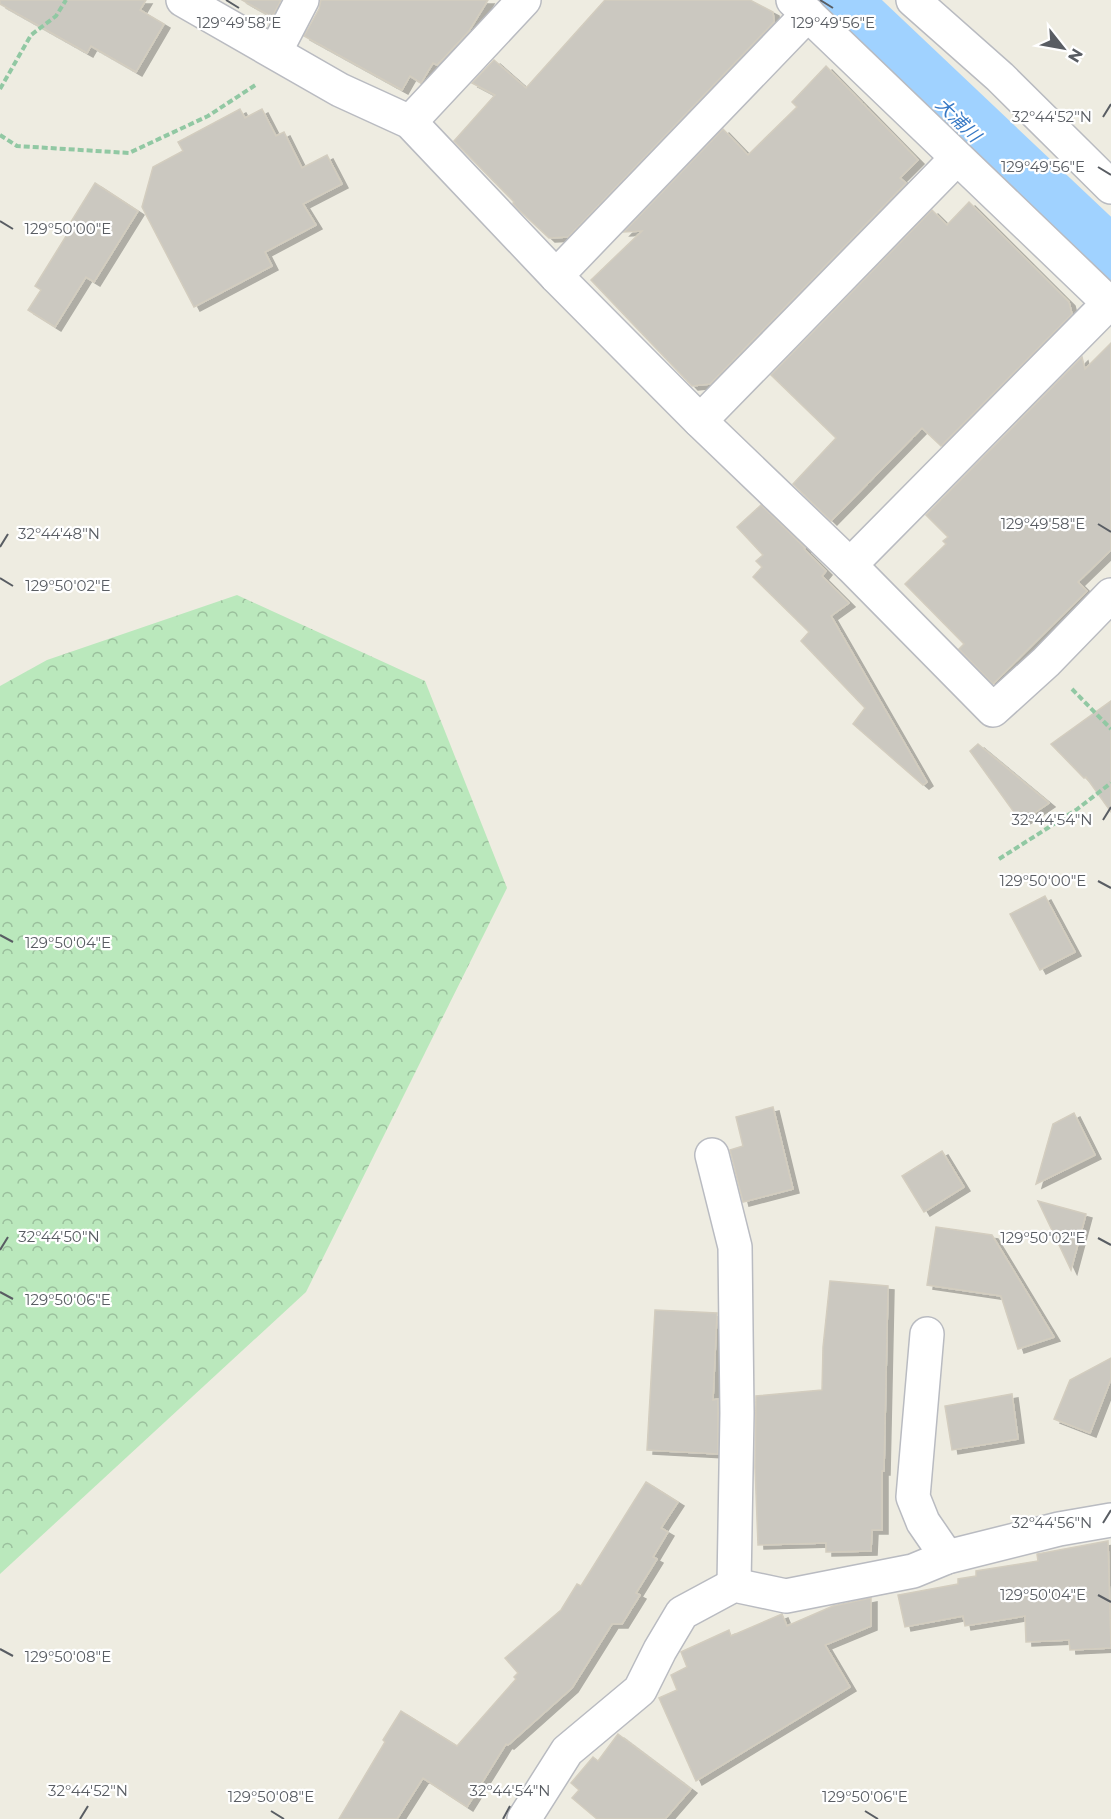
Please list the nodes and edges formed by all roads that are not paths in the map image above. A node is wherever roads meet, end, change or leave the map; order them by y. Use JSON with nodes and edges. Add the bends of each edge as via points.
{"nodes":[{"id":1,"x":183,"y":0,"type":"edge"},
{"id":2,"x":302,"y":0,"type":"edge"},
{"id":3,"x":524,"y":0,"type":"edge"},
{"id":4,"x":913,"y":0,"type":"edge"},
{"id":5,"x":801,"y":7,"type":"edge"},
{"id":6,"x":280,"y":56,"type":"junction"},
{"id":7,"x":410,"y":122,"type":"junction"},
{"id":8,"x":957,"y":158,"type":"junction"},
{"id":9,"x":1111,"y":187,"type":"edge"},
{"id":10,"x":556,"y":276,"type":"junction"},
{"id":11,"x":1110,"y":304,"type":"edge"},
{"id":12,"x":700,"y":421,"type":"junction"},
{"id":13,"x":850,"y":565,"type":"junction"},
{"id":14,"x":1111,"y":595,"type":"edge"},
{"id":15,"x":712,"y":1155,"type":"dead end"},
{"id":16,"x":927,"y":1334,"type":"dead end"},
{"id":17,"x":1111,"y":1520,"type":"edge"},
{"id":18,"x":947,"y":1557,"type":"junction"},
{"id":19,"x":734,"y":1585,"type":"junction"},
{"id":20,"x":524,"y":1819,"type":"edge"}],
"edges":[{"from":1,"to":6,"type":"street"},
{"from":2,"to":6,"type":"street"},
{"from":3,"to":7,"type":"street"},
{"from":4,"to":9,"type":"street","via":[[1000,77]]},
{"from":5,"to":8,"type":"street"},
{"from":5,"to":10,"type":"street"},
{"from":6,"to":7,"type":"street","via":[[340,90]]},
{"from":7,"to":10,"type":"street"},
{"from":8,"to":11,"type":"street"},
{"from":8,"to":12,"type":"street"},
{"from":10,"to":12,"type":"street"},
{"from":11,"to":13,"type":"street"},
{"from":12,"to":13,"type":"street"},
{"from":13,"to":14,"type":"street","via":[[993,710]]},
{"from":15,"to":19,"type":"street","via":[[735,1247]]},
{"from":16,"to":18,"type":"street","via":[[913,1497],[923,1522]]},
{"from":17,"to":18,"type":"street"},
{"from":18,"to":19,"type":"street","via":[[913,1571],[786,1596]]},
{"from":19,"to":20,"type":"street","via":[[682,1613],[640,1689],[567,1751]]}]}
